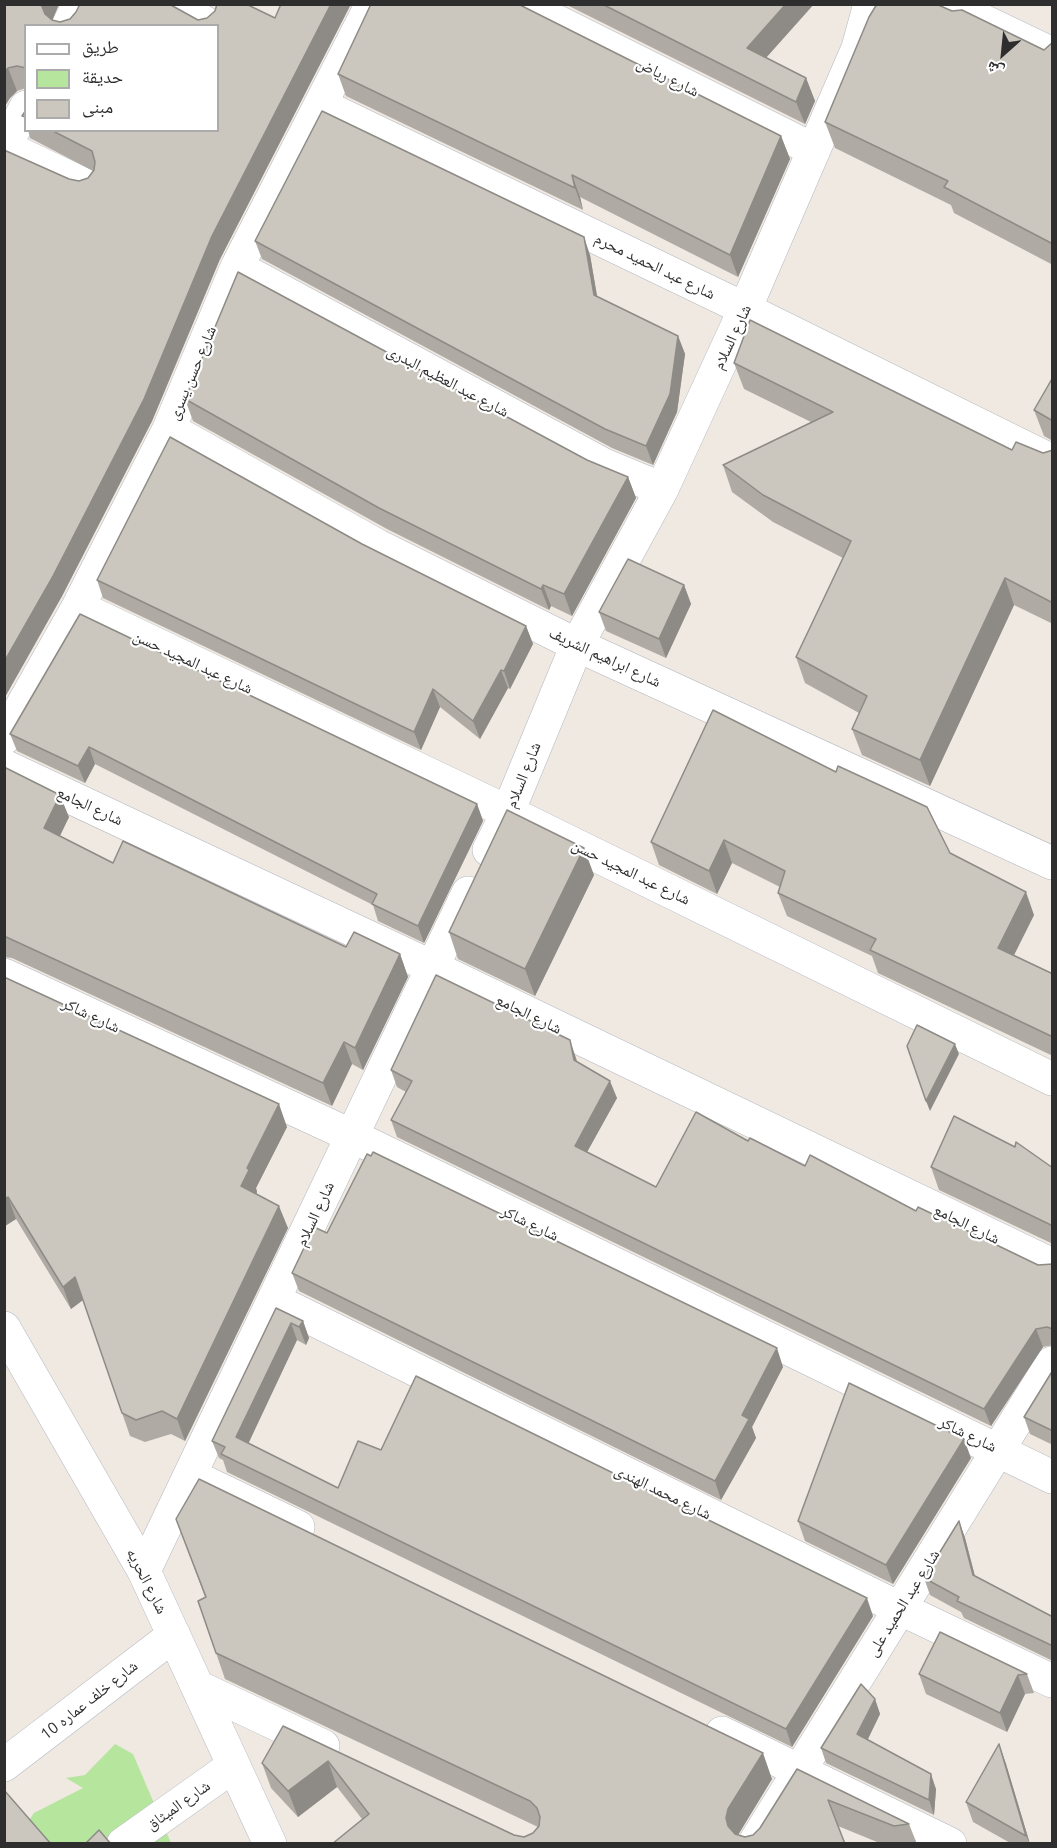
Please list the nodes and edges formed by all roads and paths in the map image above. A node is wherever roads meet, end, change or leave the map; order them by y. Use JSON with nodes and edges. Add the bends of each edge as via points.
{"nodes":[{"id":1,"x":79,"y":4,"type":"edge"},
{"id":2,"x":174,"y":4,"type":"edge"},
{"id":3,"x":372,"y":4,"type":"edge"},
{"id":4,"x":522,"y":4,"type":"edge"},
{"id":5,"x":870,"y":4,"type":"edge"},
{"id":6,"x":948,"y":4,"type":"edge"},
{"id":7,"x":69,"y":24,"type":"edge"},
{"id":8,"x":207,"y":24,"type":"edge"},
{"id":9,"x":1053,"y":54,"type":"edge"},
{"id":10,"x":321,"y":105,"type":"junction"},
{"id":11,"x":24,"y":111,"type":"edge"},
{"id":12,"x":5,"y":147,"type":"edge"},
{"id":13,"x":814,"y":150,"type":"junction"},
{"id":14,"x":85,"y":185,"type":"edge"},
{"id":15,"x":237,"y":267,"type":"junction"},
{"id":16,"x":745,"y":309,"type":"junction"},
{"id":17,"x":169,"y":429,"type":"junction"},
{"id":18,"x":1053,"y":461,"type":"edge"},
{"id":19,"x":662,"y":489,"type":"junction"},
{"id":20,"x":78,"y":607,"type":"junction"},
{"id":21,"x":577,"y":645,"type":"junction"},
{"id":22,"x":4,"y":738,"type":"edge"},
{"id":23,"x":4,"y":766,"type":"edge"},
{"id":24,"x":508,"y":812,"type":"junction"},
{"id":25,"x":1053,"y":863,"type":"edge"},
{"id":26,"x":432,"y":967,"type":"junction"},
{"id":27,"x":4,"y":975,"type":"edge"},
{"id":28,"x":1053,"y":1079,"type":"edge"},
{"id":29,"x":352,"y":1136,"type":"junction"},
{"id":30,"x":1053,"y":1265,"type":"edge"},
{"id":31,"x":274,"y":1300,"type":"junction"},
{"id":32,"x":4,"y":1328,"type":"edge"},
{"id":33,"x":1053,"y":1363,"type":"edge"},
{"id":34,"x":999,"y":1449,"type":"junction"},
{"id":35,"x":190,"y":1475,"type":"junction"},
{"id":36,"x":1053,"y":1477,"type":"edge"},
{"id":37,"x":329,"y":1542,"type":"edge"},
{"id":38,"x":144,"y":1571,"type":"junction"},
{"id":39,"x":899,"y":1608,"type":"junction"},
{"id":40,"x":174,"y":1635,"type":"junction"},
{"id":41,"x":1053,"y":1681,"type":"edge"},
{"id":42,"x":198,"y":1687,"type":"junction"},
{"id":43,"x":693,"y":1719,"type":"edge"},
{"id":44,"x":348,"y":1758,"type":"edge"},
{"id":45,"x":4,"y":1765,"type":"edge"},
{"id":46,"x":234,"y":1766,"type":"junction"},
{"id":47,"x":800,"y":1771,"type":"junction"},
{"id":48,"x":123,"y":1844,"type":"edge"},
{"id":49,"x":270,"y":1844,"type":"edge"},
{"id":50,"x":754,"y":1844,"type":"edge"},
{"id":51,"x":950,"y":1844,"type":"edge"}],
"edges":[{"from":1,"to":7,"type":"street"},
{"from":2,"to":8,"type":"street"},
{"from":3,"to":10,"type":"street","name":"شارع حسن يسرى"},
{"from":4,"to":13,"type":"street","name":"شارع رياض"},
{"from":5,"to":13,"type":"street","name":"شارع السلام","via":[[858,48]]},
{"from":6,"to":9,"type":"street"},
{"from":10,"to":15,"type":"street","name":"شارع حسن يسرى"},
{"from":10,"to":16,"type":"street","name":"شارع عبد الحميد محرم"},
{"from":11,"to":12,"type":"street"},
{"from":12,"to":14,"type":"street"},
{"from":13,"to":16,"type":"street","name":"شارع السلام"},
{"from":15,"to":17,"type":"street","name":"شارع حسن يسرى"},
{"from":15,"to":19,"type":"street","name":"شارع عبد العظيم البدرى","via":[[604,465]]},
{"from":16,"to":18,"type":"street","name":"شارع عبد الحميد محرم"},
{"from":16,"to":19,"type":"street","name":"شارع السلام"},
{"from":17,"to":20,"type":"street","name":"شارع حسن يسرى"},
{"from":17,"to":21,"type":"street","name":"شارع ابراهيم الشريف","via":[[378,546]]},
{"from":19,"to":21,"type":"street","name":"شارع السلام"},
{"from":20,"to":22,"type":"street","name":"شارع حسن يسرى"},
{"from":20,"to":24,"type":"street","name":"شارع عبد المجيد حسن"},
{"from":21,"to":24,"type":"street","name":"شارع السلام"},
{"from":21,"to":25,"type":"street","name":"شارع ابراهيم الشريف"},
{"from":23,"to":26,"type":"street","name":"شارع الجامع"},
{"from":24,"to":26,"type":"street","name":"شارع السلام"},
{"from":24,"to":28,"type":"street","name":"شارع عبد المجيد حسن"},
{"from":26,"to":29,"type":"street","name":"شارع السلام"},
{"from":26,"to":30,"type":"street","name":"شارع الجامع"},
{"from":27,"to":29,"type":"street","name":"شارع شاكر"},
{"from":29,"to":31,"type":"street","name":"شارع السلام"},
{"from":29,"to":34,"type":"street","name":"شارع شاكر"},
{"from":31,"to":35,"type":"street","name":"شارع السلام"},
{"from":31,"to":39,"type":"street","name":"شارع محمد الهندى"},
{"from":32,"to":38,"type":"street","name":"شارع الحريه"},
{"from":33,"to":34,"type":"street","name":"شارع عبد الحميد على"},
{"from":34,"to":36,"type":"street","name":"شارع شاكر"},
{"from":34,"to":39,"type":"street","name":"شارع عبد الحميد على"},
{"from":35,"to":37,"type":"street"},
{"from":35,"to":38,"type":"street","name":"شارع السلام"},
{"from":38,"to":40,"type":"street","name":"شارع الحريه"},
{"from":39,"to":41,"type":"street","name":"شارع محمد الهندى"},
{"from":39,"to":47,"type":"street","name":"شارع عبد الحميد على"},
{"from":40,"to":42,"type":"street","name":"شارع الحريه"},
{"from":40,"to":45,"type":"street","name":"شارع خلف عماره 10"},
{"from":42,"to":44,"type":"street"},
{"from":42,"to":46,"type":"street","name":"شارع الحريه"},
{"from":43,"to":47,"type":"street"},
{"from":46,"to":48,"type":"street","name":"شارع الميثاق"},
{"from":46,"to":49,"type":"street","name":"شارع الحريه"},
{"from":47,"to":50,"type":"street","name":"شارع عبد الحميد على"},
{"from":47,"to":51,"type":"street"}]}
